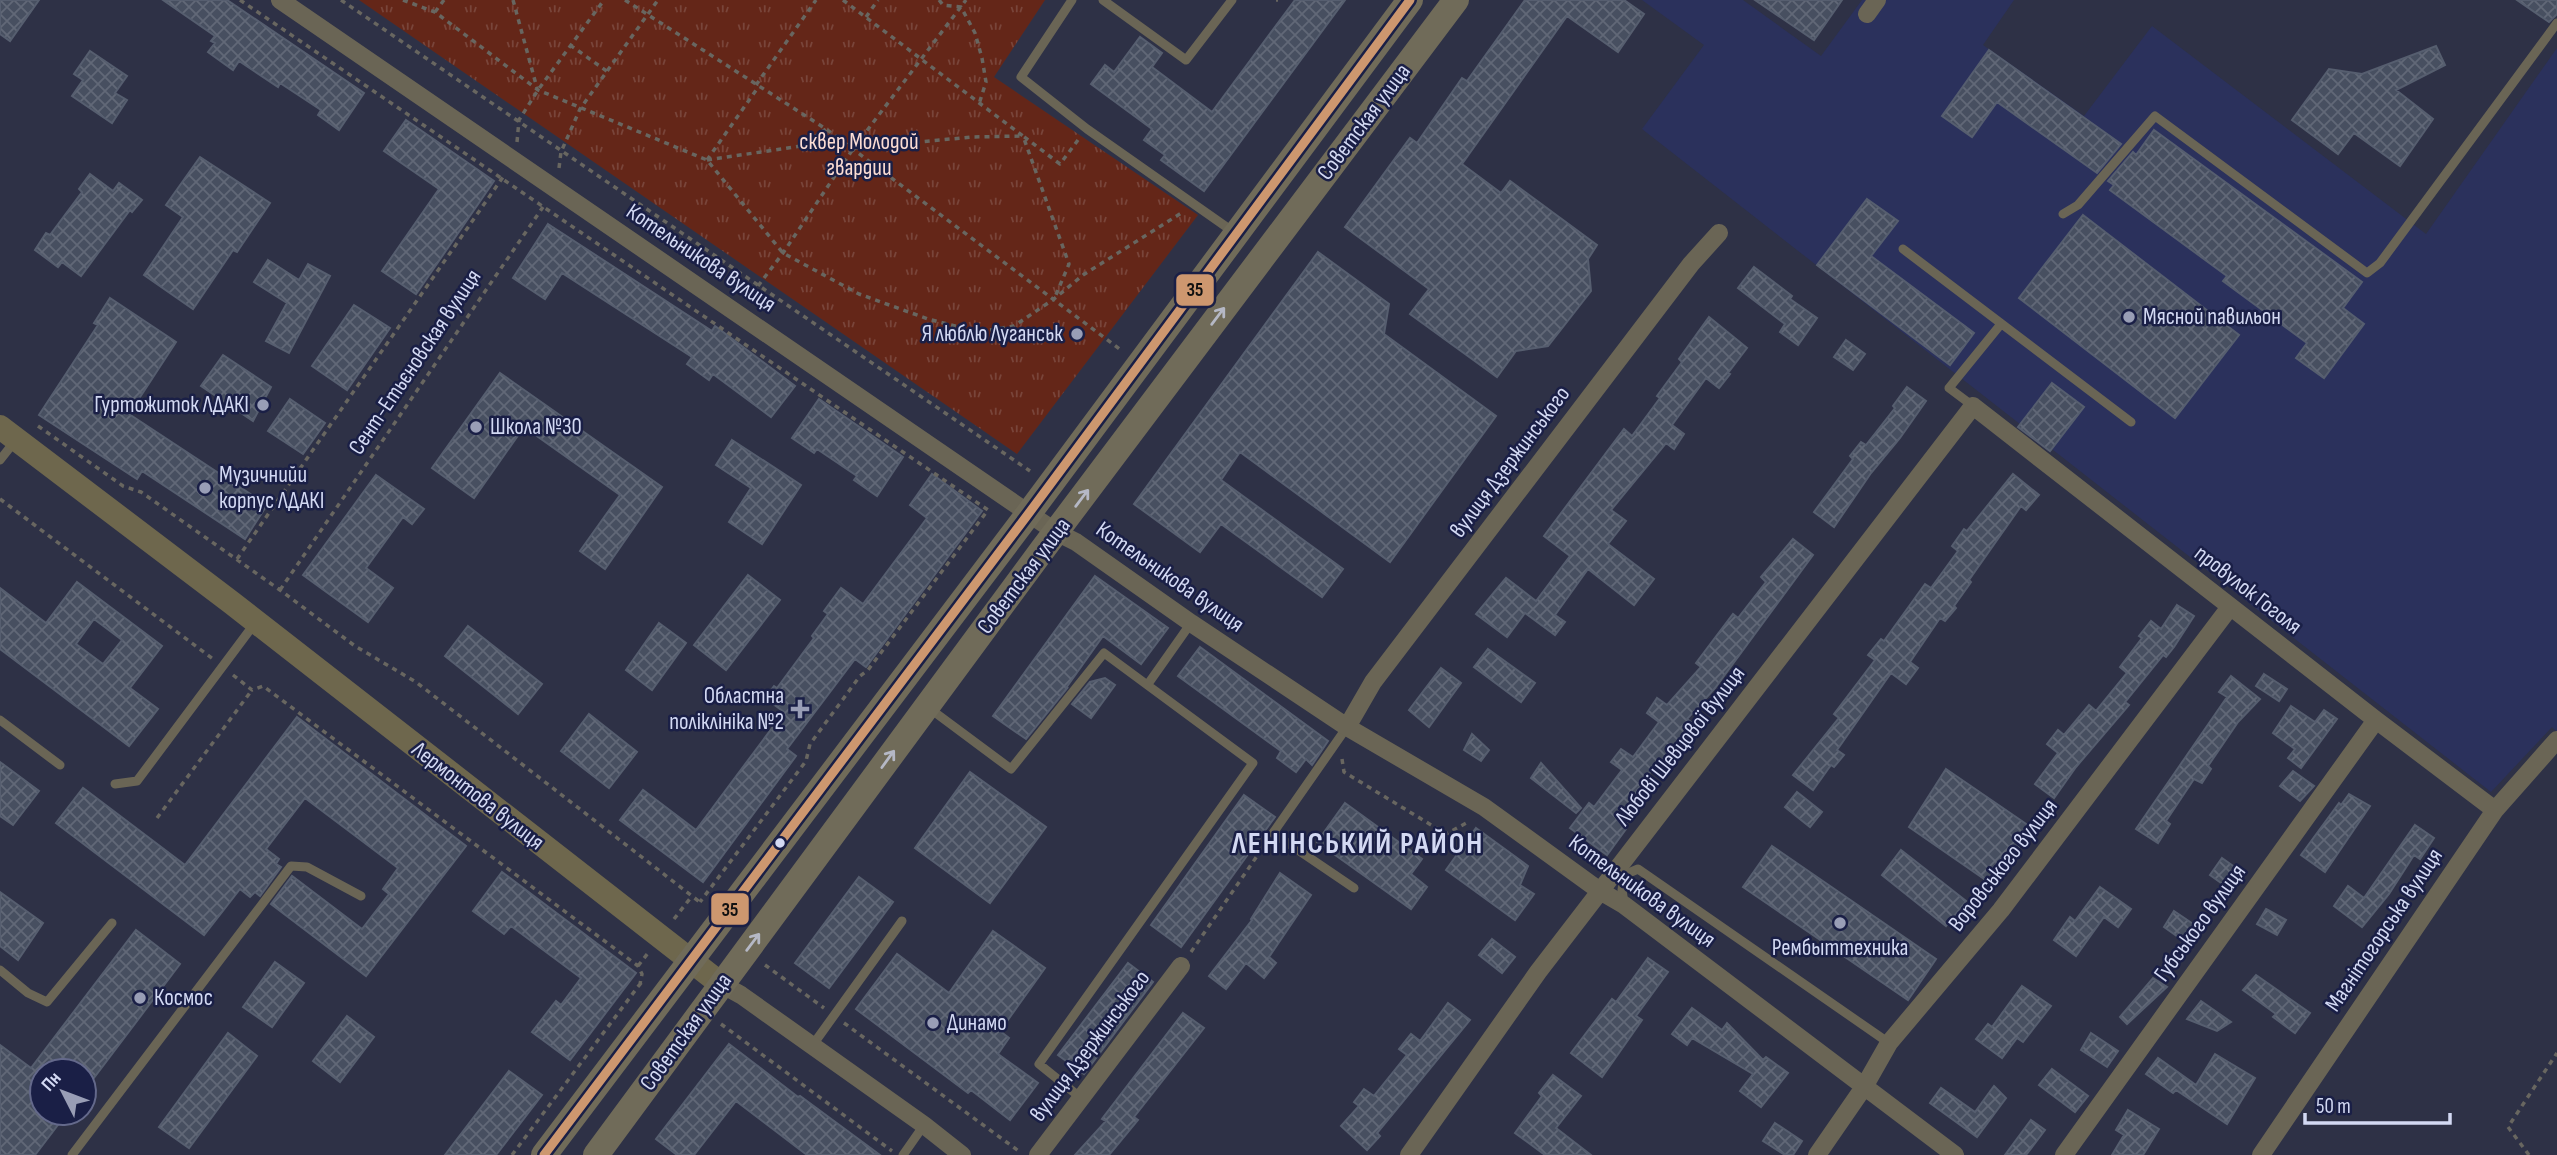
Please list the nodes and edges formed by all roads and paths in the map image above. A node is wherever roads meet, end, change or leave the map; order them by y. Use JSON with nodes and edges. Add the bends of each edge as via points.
{"nodes":[{"id":1,"x":240,"y":0,"type":"edge"},
{"id":2,"x":280,"y":0,"type":"edge"},
{"id":3,"x":341,"y":0,"type":"edge"},
{"id":4,"x":403,"y":0,"type":"edge"},
{"id":5,"x":444,"y":0,"type":"edge"},
{"id":6,"x":513,"y":0,"type":"edge"},
{"id":7,"x":604,"y":0,"type":"edge"},
{"id":8,"x":625,"y":0,"type":"edge"},
{"id":9,"x":658,"y":0,"type":"edge"},
{"id":10,"x":816,"y":0,"type":"edge"},
{"id":11,"x":843,"y":0,"type":"edge"},
{"id":12,"x":878,"y":0,"type":"edge"},
{"id":13,"x":939,"y":0,"type":"edge"},
{"id":14,"x":966,"y":0,"type":"edge"},
{"id":15,"x":1072,"y":0,"type":"edge"},
{"id":16,"x":1103,"y":0,"type":"edge"},
{"id":17,"x":1232,"y":0,"type":"edge"},
{"id":18,"x":1410,"y":0,"type":"edge"},
{"id":19,"x":1455,"y":0,"type":"edge"},
{"id":20,"x":961,"y":7,"type":"junction"},
{"id":21,"x":435,"y":12,"type":"junction"},
{"id":22,"x":647,"y":15,"type":"junction"},
{"id":23,"x":866,"y":17,"type":"junction"},
{"id":24,"x":2557,"y":23,"type":"edge"},
{"id":25,"x":570,"y":45,"type":"junction"},
{"id":26,"x":922,"y":60,"type":"junction"},
{"id":27,"x":608,"y":72,"type":"junction"},
{"id":28,"x":757,"y":85,"type":"junction"},
{"id":29,"x":538,"y":90,"type":"junction"},
{"id":30,"x":979,"y":104,"type":"junction"},
{"id":31,"x":580,"y":110,"type":"junction"},
{"id":32,"x":519,"y":120,"type":"junction"},
{"id":33,"x":1087,"y":129,"type":"junction"},
{"id":34,"x":826,"y":130,"type":"junction"},
{"id":35,"x":1023,"y":136,"type":"junction"},
{"id":36,"x":853,"y":149,"type":"junction"},
{"id":37,"x":561,"y":152,"type":"junction"},
{"id":38,"x":707,"y":160,"type":"junction"},
{"id":39,"x":515,"y":161,"type":"junction"},
{"id":40,"x":503,"y":178,"type":"junction"},
{"id":41,"x":556,"y":189,"type":"junction"},
{"id":42,"x":1195,"y":205,"type":"junction"},
{"id":43,"x":544,"y":206,"type":"junction"},
{"id":44,"x":2063,"y":214,"type":"dead end"},
{"id":45,"x":1719,"y":233,"type":"dead end"},
{"id":46,"x":1236,"y":234,"type":"junction"},
{"id":47,"x":1903,"y":249,"type":"dead end"},
{"id":48,"x":783,"y":253,"type":"junction"},
{"id":49,"x":758,"y":286,"type":"junction"},
{"id":50,"x":1054,"y":299,"type":"junction"},
{"id":51,"x":2001,"y":324,"type":"junction"},
{"id":52,"x":1121,"y":350,"type":"dead end"},
{"id":53,"x":1973,"y":406,"type":"junction"},
{"id":54,"x":2131,"y":422,"type":"dead end"},
{"id":55,"x":15,"y":429,"type":"edge"},
{"id":56,"x":0,"y":460,"type":"edge"},
{"id":57,"x":1030,"y":471,"type":"dead end"},
{"id":58,"x":0,"y":499,"type":"edge"},
{"id":59,"x":1029,"y":513,"type":"junction"},
{"id":60,"x":1056,"y":532,"type":"junction"},
{"id":61,"x":237,"y":559,"type":"junction"},
{"id":62,"x":280,"y":590,"type":"junction"},
{"id":63,"x":2230,"y":607,"type":"junction"},
{"id":64,"x":256,"y":622,"type":"junction"},
{"id":65,"x":1191,"y":623,"type":"junction"},
{"id":66,"x":222,"y":666,"type":"junction"},
{"id":67,"x":1148,"y":684,"type":"junction"},
{"id":68,"x":252,"y":690,"type":"junction"},
{"id":69,"x":927,"y":706,"type":"junction"},
{"id":70,"x":0,"y":720,"type":"edge"},
{"id":71,"x":2376,"y":720,"type":"junction"},
{"id":72,"x":1347,"y":727,"type":"junction"},
{"id":73,"x":2557,"y":740,"type":"edge"},
{"id":74,"x":60,"y":765,"type":"dead end"},
{"id":75,"x":116,"y":784,"type":"dead end"},
{"id":76,"x":2495,"y":810,"type":"junction"},
{"id":77,"x":157,"y":818,"type":"dead end"},
{"id":78,"x":1273,"y":833,"type":"junction"},
{"id":79,"x":1354,"y":888,"type":"dead end"},
{"id":80,"x":1600,"y":891,"type":"junction"},
{"id":81,"x":361,"y":896,"type":"dead end"},
{"id":82,"x":700,"y":902,"type":"junction"},
{"id":83,"x":1624,"y":905,"type":"junction"},
{"id":84,"x":722,"y":920,"type":"junction"},
{"id":85,"x":902,"y":921,"type":"dead end"},
{"id":86,"x":112,"y":922,"type":"dead end"},
{"id":87,"x":690,"y":962,"type":"junction"},
{"id":88,"x":763,"y":964,"type":"dead end"},
{"id":89,"x":1181,"y":966,"type":"joint"},
{"id":90,"x":0,"y":970,"type":"edge"},
{"id":91,"x":640,"y":984,"type":"junction"},
{"id":92,"x":721,"y":984,"type":"junction"},
{"id":93,"x":662,"y":1000,"type":"junction"},
{"id":94,"x":833,"y":1015,"type":"junction"},
{"id":95,"x":720,"y":1023,"type":"dead end"},
{"id":96,"x":1889,"y":1042,"type":"junction"},
{"id":97,"x":812,"y":1045,"type":"junction"},
{"id":98,"x":2557,"y":1053,"type":"edge"},
{"id":99,"x":1864,"y":1087,"type":"junction"},
{"id":100,"x":1081,"y":1098,"type":"junction"},
{"id":101,"x":924,"y":1125,"type":"junction"},
{"id":102,"x":1029,"y":1154,"type":"edge"},
{"id":103,"x":72,"y":1155,"type":"edge"},
{"id":104,"x":512,"y":1155,"type":"edge"},
{"id":105,"x":544,"y":1155,"type":"edge"},
{"id":106,"x":596,"y":1155,"type":"edge"},
{"id":107,"x":900,"y":1155,"type":"edge"},
{"id":108,"x":962,"y":1155,"type":"edge"},
{"id":109,"x":1409,"y":1155,"type":"edge"},
{"id":110,"x":1817,"y":1155,"type":"edge"},
{"id":111,"x":1955,"y":1155,"type":"edge"},
{"id":112,"x":2064,"y":1155,"type":"edge"},
{"id":113,"x":2261,"y":1155,"type":"edge"},
{"id":114,"x":2529,"y":1155,"type":"edge"}],
"edges":[{"from":1,"to":40,"type":"path"},
{"from":2,"to":39,"type":"street","name":"Котельникова вулиця"},
{"from":3,"to":32,"type":"path"},
{"from":4,"to":21,"type":"path"},
{"from":5,"to":21,"type":"path"},
{"from":6,"to":29,"type":"path"},
{"from":7,"to":25,"type":"path"},
{"from":8,"to":22,"type":"path"},
{"from":9,"to":22,"type":"path"},
{"from":10,"to":28,"type":"path"},
{"from":11,"to":23,"type":"path"},
{"from":12,"to":23,"type":"path"},
{"from":13,"to":20,"type":"path","via":[[943,5]]},
{"from":14,"to":20,"type":"path"},
{"from":15,"to":33,"type":"lane","via":[[1021,77]]},
{"from":16,"to":17,"type":"lane","via":[[1186,60]]},
{"from":18,"to":46,"type":"main road"},
{"from":60,"to":19,"type":"main road","name":"Советская улица","one_way":true},
{"from":20,"to":26,"type":"path"},
{"from":20,"to":30,"type":"path","via":[[982,58],[986,82]]},
{"from":21,"to":29,"type":"path"},
{"from":22,"to":27,"type":"path"},
{"from":22,"to":28,"type":"path"},
{"from":23,"to":26,"type":"path"},
{"from":24,"to":44,"type":"lane","via":[[2380,262],[2367,273],[2155,116],[2078,205]]},
{"from":25,"to":27,"type":"path"},
{"from":25,"to":29,"type":"path"},
{"from":26,"to":30,"type":"path"},
{"from":26,"to":36,"type":"path"},
{"from":27,"to":31,"type":"path"},
{"from":28,"to":34,"type":"path"},
{"from":28,"to":38,"type":"path"},
{"from":29,"to":31,"type":"path"},
{"from":29,"to":32,"type":"path"},
{"from":30,"to":35,"type":"path"},
{"from":31,"to":37,"type":"path"},
{"from":31,"to":38,"type":"path"},
{"from":32,"to":37,"type":"path"},
{"from":32,"to":39,"type":"path"},
{"from":33,"to":35,"type":"path","via":[[1060,164]]},
{"from":33,"to":42,"type":"lane"},
{"from":34,"to":36,"type":"path"},
{"from":34,"to":38,"type":"path","via":[[801,146]]},
{"from":35,"to":36,"type":"path"},
{"from":35,"to":50,"type":"path","via":[[1069,264]]},
{"from":36,"to":48,"type":"path"},
{"from":36,"to":50,"type":"path"},
{"from":37,"to":41,"type":"path"},
{"from":37,"to":49,"type":"path"},
{"from":38,"to":48,"type":"path"},
{"from":39,"to":40,"type":"path","name":"Сент-Етьєновская вулиця"},
{"from":39,"to":41,"type":"street","name":"Котельникова вулиця"},
{"from":40,"to":43,"type":"path"},
{"from":40,"to":61,"type":"path","name":"Сент-Етьєновская вулиця"},
{"from":41,"to":43,"type":"path","name":"Сент-Етьєновская вулиця"},
{"from":41,"to":59,"type":"street","name":"Котельникова вулиця"},
{"from":42,"to":46,"type":"lane"},
{"from":42,"to":50,"type":"path","via":[[1083,275]]},
{"from":43,"to":62,"type":"path","name":"Сент-Етьєновская вулиця"},
{"from":43,"to":82,"type":"path","via":[[988,510],[810,744],[806,761]]},
{"from":45,"to":72,"type":"street","name":"вулиця Дзержинського","via":[[1394,654]]},
{"from":46,"to":59,"type":"main road"},
{"from":47,"to":51,"type":"lane"},
{"from":48,"to":49,"type":"path"},
{"from":48,"to":50,"type":"path","via":[[859,294],[978,332],[1014,326]]},
{"from":49,"to":57,"type":"path"},
{"from":50,"to":52,"type":"path"},
{"from":51,"to":53,"type":"lane","via":[[1950,388]]},
{"from":51,"to":54,"type":"lane"},
{"from":53,"to":63,"type":"street","name":"провулок Гоголя"},
{"from":53,"to":80,"type":"street","name":"Любові Шевцової вулиця"},
{"from":55,"to":56,"type":"lane"},
{"from":55,"to":61,"type":"path","via":[[141,492]]},
{"from":55,"to":64,"type":"street","name":"Лермонтова вулиця"},
{"from":58,"to":66,"type":"path"},
{"from":59,"to":60,"type":"street","name":"Котельникова вулиця"},
{"from":59,"to":84,"type":"main road"},
{"from":60,"to":65,"type":"street","name":"Котельникова вулиця","via":[[1076,541]]},
{"from":60,"to":69,"type":"main road","name":"Советская улица"},
{"from":61,"to":62,"type":"path"},
{"from":62,"to":82,"type":"path","via":[[355,646],[416,682]]},
{"from":63,"to":71,"type":"street","name":"провулок Гоголя"},
{"from":63,"to":96,"type":"street","name":"Воровського вулиця","via":[[2001,910]]},
{"from":64,"to":66,"type":"lane"},
{"from":64,"to":87,"type":"street","name":"Лермонтова вулиця"},
{"from":65,"to":67,"type":"lane"},
{"from":65,"to":72,"type":"street","name":"Котельникова вулиця"},
{"from":66,"to":68,"type":"path"},
{"from":66,"to":75,"type":"lane","via":[[137,781]]},
{"from":67,"to":69,"type":"lane","via":[[1104,653],[1011,769]]},
{"from":67,"to":100,"type":"lane","via":[[1253,763],[1039,1064]]},
{"from":68,"to":77,"type":"path"},
{"from":68,"to":91,"type":"path","via":[[263,686],[638,966]]},
{"from":92,"to":69,"type":"main road","name":"Советская улица","one_way":true},
{"from":70,"to":74,"type":"lane"},
{"from":71,"to":76,"type":"street","name":"провулок Гоголя"},
{"from":71,"to":112,"type":"street","name":"Губського вулиця"},
{"from":72,"to":78,"type":"lane"},
{"from":72,"to":80,"type":"street","name":"Котельникова вулиця","via":[[1484,807]]},
{"from":73,"to":76,"type":"street","name":"Магнітогорська вулиця"},
{"from":76,"to":113,"type":"street","name":"Магнітогорська вулиця"},
{"from":78,"to":79,"type":"lane"},
{"from":78,"to":89,"type":"path"},
{"from":80,"to":83,"type":"street","name":"Котельникова вулиця"},
{"from":80,"to":109,"type":"street","name":"Любові Шевцової вулиця"},
{"from":81,"to":103,"type":"lane","via":[[307,867],[291,866]]},
{"from":82,"to":84,"type":"path"},
{"from":83,"to":96,"type":"lane","via":[[1624,875],[1638,869]]},
{"from":83,"to":99,"type":"street","name":"Котельникова вулиця"},
{"from":84,"to":87,"type":"main road"},
{"from":85,"to":94,"type":"lane"},
{"from":86,"to":90,"type":"lane","via":[[47,1002]]},
{"from":87,"to":92,"type":"street","name":"Лермонтова вулиця"},
{"from":87,"to":93,"type":"main road"},
{"from":88,"to":94,"type":"path"},
{"from":89,"to":100,"type":"street","name":"вулиця Дзержинського"},
{"from":91,"to":93,"type":"path"},
{"from":91,"to":104,"type":"path"},
{"from":92,"to":97,"type":"street","name":"Лермонтова вулиця"},
{"from":92,"to":106,"type":"main road","name":"Советская улица"},
{"from":93,"to":105,"type":"main road"},
{"from":94,"to":97,"type":"lane"},
{"from":94,"to":102,"type":"path"},
{"from":95,"to":107,"type":"path"},
{"from":96,"to":99,"type":"street","name":"Воровського вулиця"},
{"from":97,"to":101,"type":"street","name":"Лермонтова вулиця"},
{"from":98,"to":114,"type":"path","via":[[2508,1127]]},
{"from":99,"to":110,"type":"street","name":"Воровського вулиця"},
{"from":99,"to":111,"type":"street","name":"Котельникова вулиця"},
{"from":100,"to":102,"type":"street","name":"вулиця Дзержинського"},
{"from":101,"to":107,"type":"lane"},
{"from":101,"to":108,"type":"street","name":"Лермонтова вулиця"}]}
